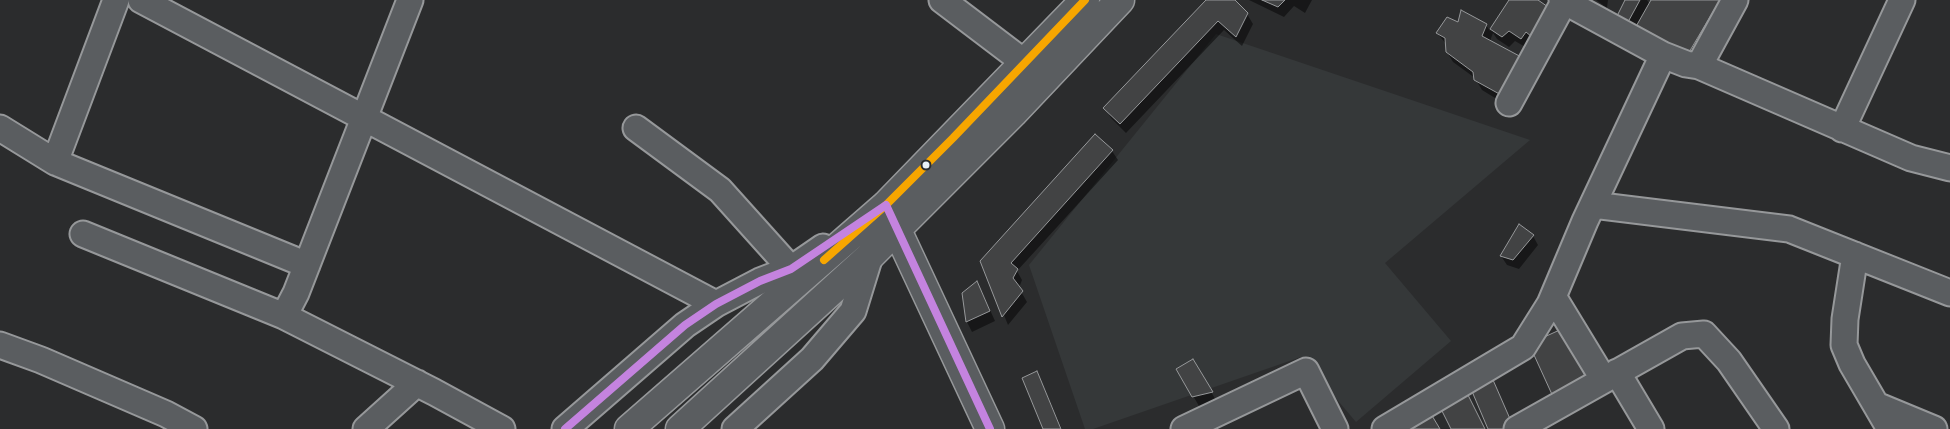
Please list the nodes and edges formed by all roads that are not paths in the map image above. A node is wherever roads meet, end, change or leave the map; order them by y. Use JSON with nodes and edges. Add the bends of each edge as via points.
{"nodes":[{"id":1,"x":116,"y":0,"type":"edge"},
{"id":2,"x":141,"y":0,"type":"edge"},
{"id":3,"x":410,"y":0,"type":"edge"},
{"id":4,"x":942,"y":0,"type":"edge"},
{"id":5,"x":1085,"y":0,"type":"edge"},
{"id":6,"x":1120,"y":0,"type":"edge"},
{"id":7,"x":1564,"y":0,"type":"edge"},
{"id":8,"x":1735,"y":0,"type":"edge"},
{"id":9,"x":1902,"y":0,"type":"edge"},
{"id":10,"x":1663,"y":55,"type":"junction"},
{"id":11,"x":1025,"y":63,"type":"junction"},
{"id":12,"x":1699,"y":66,"type":"junction"},
{"id":13,"x":1508,"y":103,"type":"dead end"},
{"id":14,"x":364,"y":118,"type":"junction"},
{"id":15,"x":0,"y":128,"type":"edge"},
{"id":16,"x":636,"y":128,"type":"dead end"},
{"id":17,"x":1842,"y":129,"type":"junction"},
{"id":18,"x":55,"y":162,"type":"junction"},
{"id":19,"x":1950,"y":168,"type":"edge"},
{"id":20,"x":886,"y":205,"type":"junction"},
{"id":21,"x":1592,"y":205,"type":"junction"},
{"id":22,"x":897,"y":229,"type":"junction"},
{"id":23,"x":83,"y":234,"type":"dead end"},
{"id":24,"x":1855,"y":255,"type":"junction"},
{"id":25,"x":870,"y":256,"type":"junction"},
{"id":26,"x":308,"y":265,"type":"junction"},
{"id":27,"x":791,"y":269,"type":"junction"},
{"id":28,"x":1950,"y":293,"type":"edge"},
{"id":29,"x":1554,"y":298,"type":"junction"},
{"id":30,"x":716,"y":304,"type":"junction"},
{"id":31,"x":284,"y":316,"type":"junction"},
{"id":32,"x":0,"y":345,"type":"edge"},
{"id":33,"x":1611,"y":376,"type":"junction"},
{"id":34,"x":417,"y":383,"type":"junction"},
{"id":35,"x":1876,"y":405,"type":"junction"},
{"id":36,"x":194,"y":429,"type":"edge"},
{"id":37,"x":366,"y":429,"type":"edge"},
{"id":38,"x":502,"y":429,"type":"edge"},
{"id":39,"x":566,"y":429,"type":"edge"},
{"id":40,"x":630,"y":429,"type":"edge"},
{"id":41,"x":680,"y":429,"type":"edge"},
{"id":42,"x":735,"y":429,"type":"edge"},
{"id":43,"x":990,"y":429,"type":"edge"},
{"id":44,"x":1184,"y":429,"type":"edge"},
{"id":45,"x":1335,"y":429,"type":"edge"},
{"id":46,"x":1385,"y":429,"type":"edge"},
{"id":47,"x":1517,"y":429,"type":"edge"},
{"id":48,"x":1651,"y":429,"type":"edge"},
{"id":49,"x":1776,"y":429,"type":"edge"},
{"id":50,"x":1890,"y":429,"type":"edge"},
{"id":51,"x":1934,"y":429,"type":"edge"}],
"edges":[{"from":1,"to":18,"type":"street"},
{"from":2,"to":14,"type":"street"},
{"from":3,"to":14,"type":"street"},
{"from":4,"to":11,"type":"street"},
{"from":5,"to":11,"type":"main road"},
{"from":6,"to":22,"type":"main road"},
{"from":7,"to":10,"type":"street"},
{"from":7,"to":13,"type":"street"},
{"from":8,"to":12,"type":"street"},
{"from":9,"to":17,"type":"street"},
{"from":10,"to":12,"type":"street"},
{"from":10,"to":21,"type":"street"},
{"from":11,"to":20,"type":"main road"},
{"from":12,"to":17,"type":"street"},
{"from":14,"to":26,"type":"street"},
{"from":14,"to":30,"type":"street"},
{"from":15,"to":18,"type":"street"},
{"from":16,"to":27,"type":"street","via":[[720,190]]},
{"from":17,"to":19,"type":"street","via":[[1911,158]]},
{"from":18,"to":26,"type":"street"},
{"from":20,"to":22,"type":"main road"},
{"from":20,"to":27,"type":"street"},
{"from":20,"to":40,"type":"main road"},
{"from":21,"to":24,"type":"street","via":[[1788,229]]},
{"from":21,"to":29,"type":"street"},
{"from":22,"to":25,"type":"main road"},
{"from":22,"to":43,"type":"main road"},
{"from":23,"to":31,"type":"street"},
{"from":24,"to":28,"type":"street"},
{"from":24,"to":35,"type":"street","via":[[1844,345]]},
{"from":25,"to":41,"type":"main road"},
{"from":25,"to":42,"type":"street","via":[[853,311],[812,359]]},
{"from":26,"to":31,"type":"street"},
{"from":27,"to":30,"type":"street"},
{"from":29,"to":33,"type":"street"},
{"from":29,"to":46,"type":"street","via":[[1523,347]]},
{"from":30,"to":39,"type":"street","via":[[685,325]]},
{"from":31,"to":34,"type":"street"},
{"from":32,"to":36,"type":"street","via":[[166,414]]},
{"from":33,"to":47,"type":"street"},
{"from":33,"to":48,"type":"street"},
{"from":33,"to":49,"type":"street","via":[[1682,336],[1704,334],[1729,362]]},
{"from":34,"to":37,"type":"street"},
{"from":34,"to":38,"type":"street"},
{"from":35,"to":50,"type":"street"},
{"from":35,"to":51,"type":"street"},
{"from":44,"to":45,"type":"street","via":[[1306,371]]}]}
